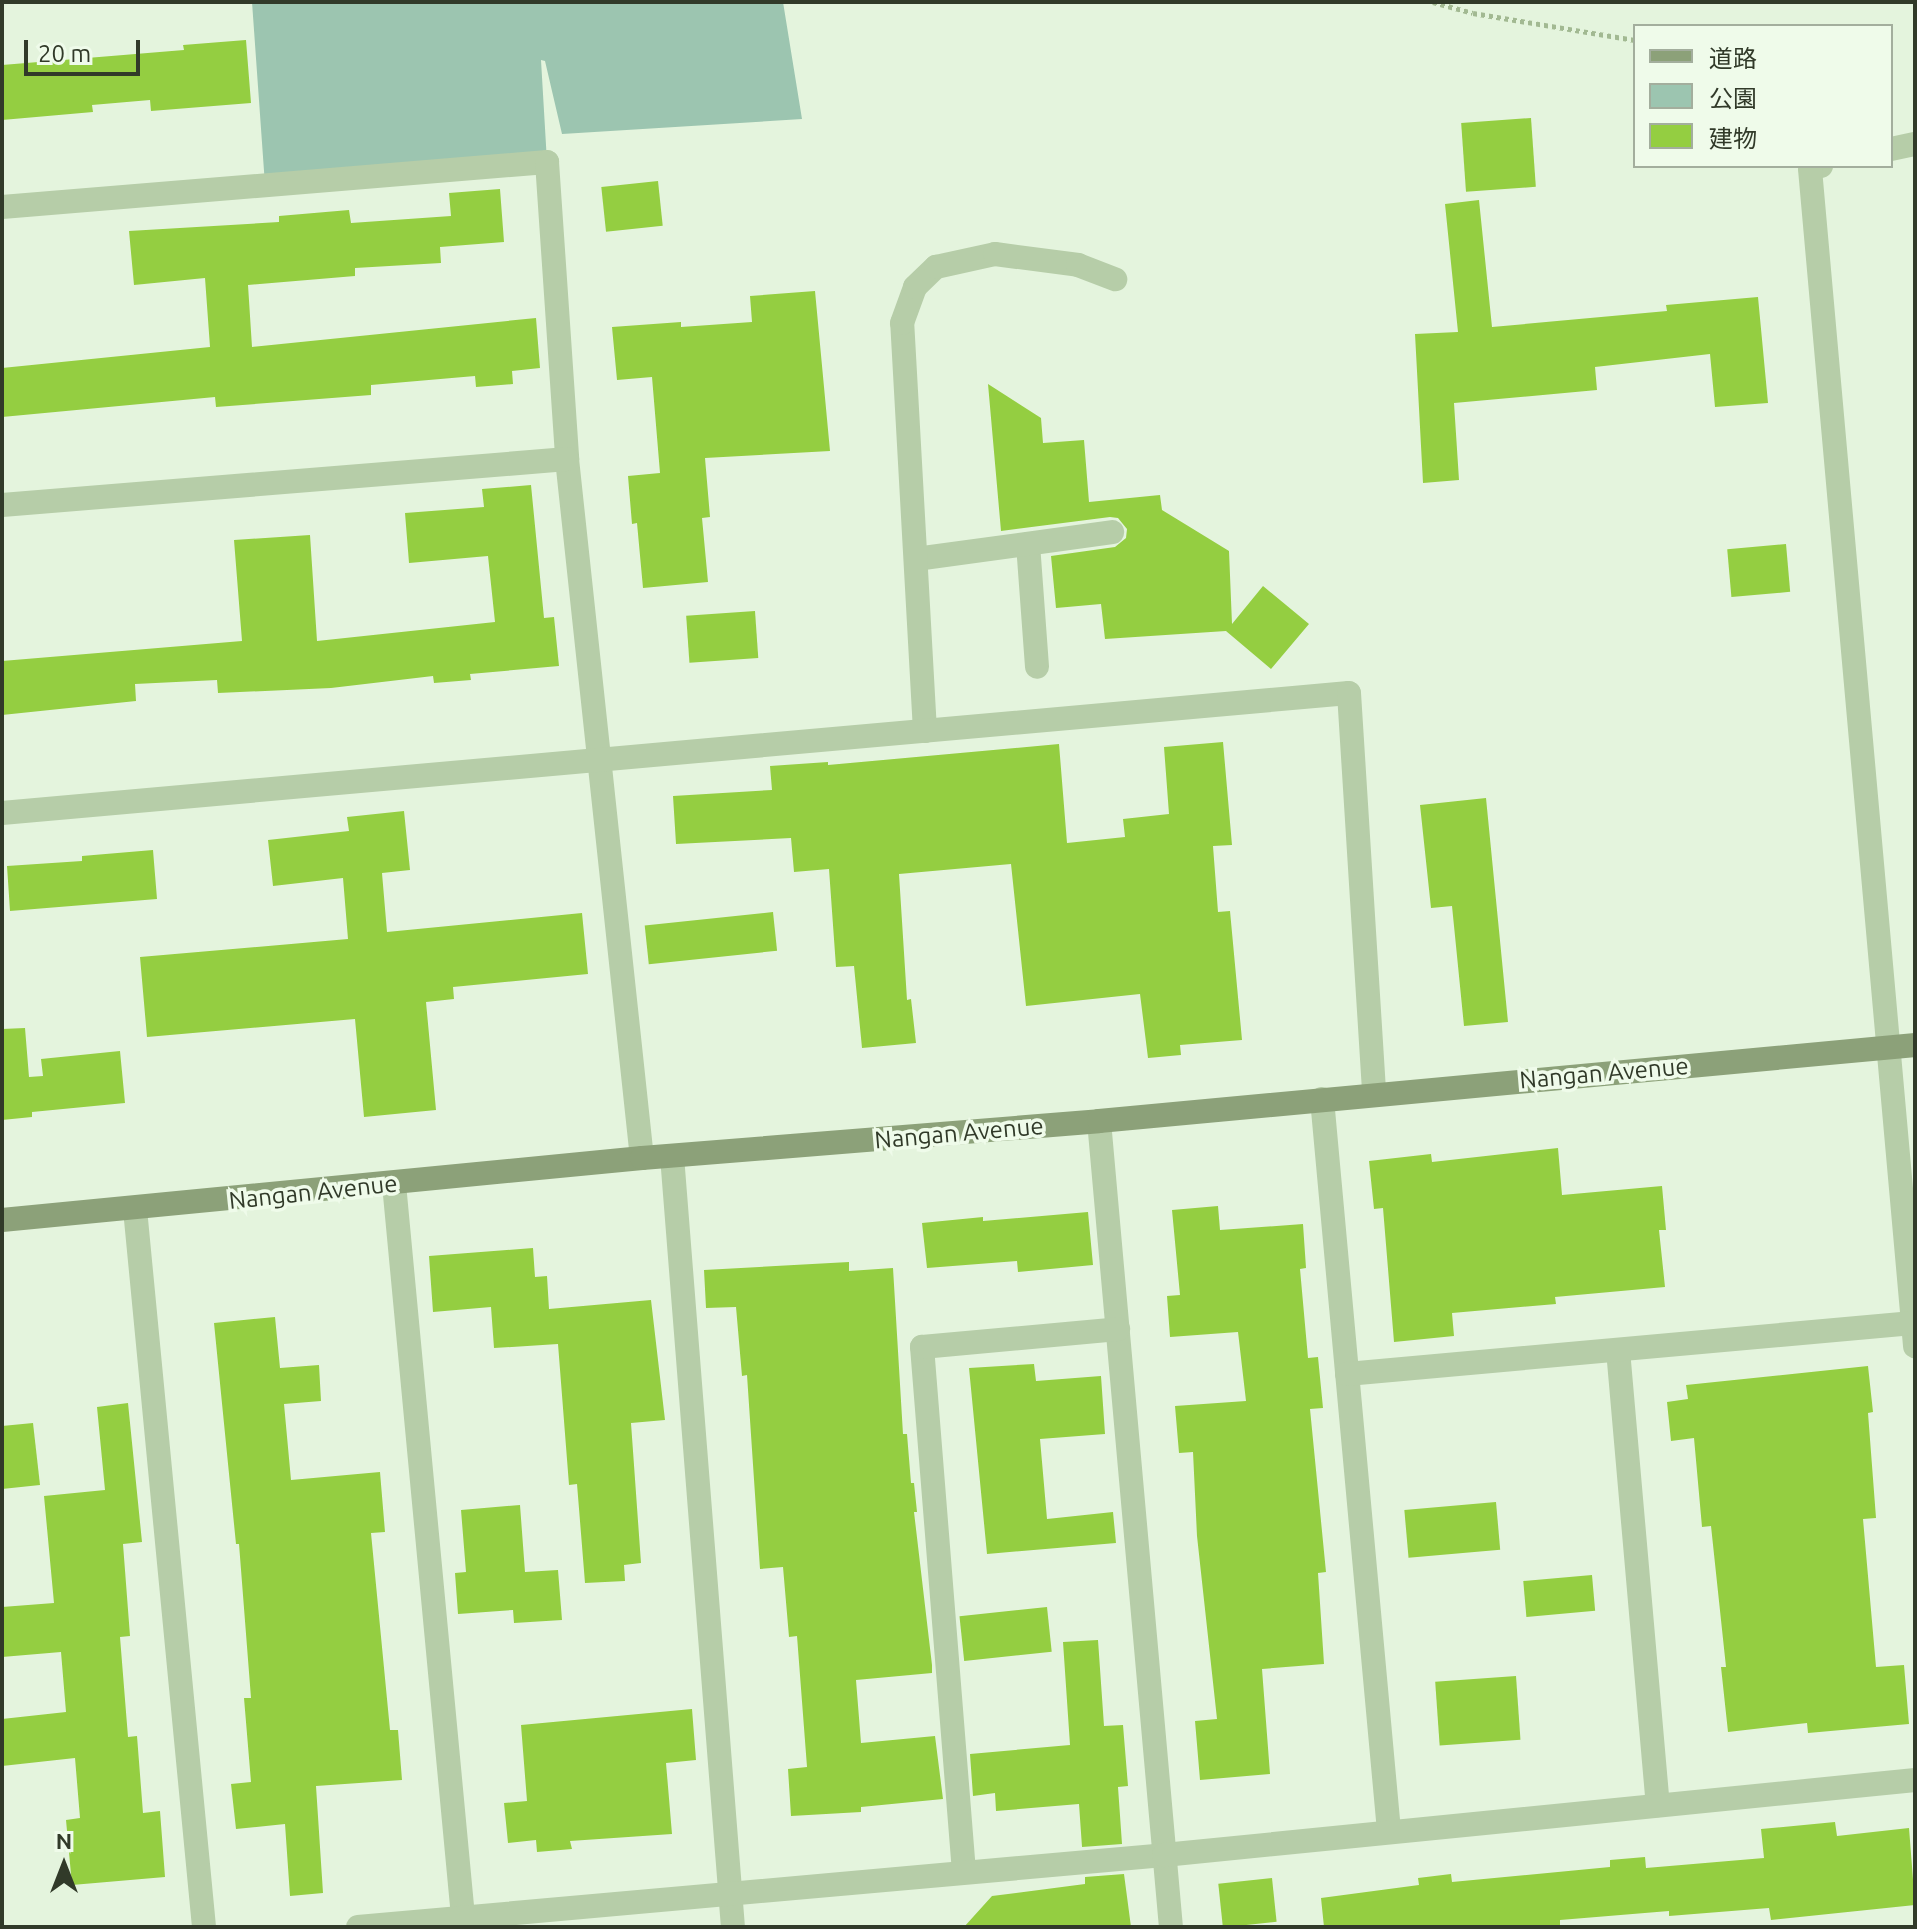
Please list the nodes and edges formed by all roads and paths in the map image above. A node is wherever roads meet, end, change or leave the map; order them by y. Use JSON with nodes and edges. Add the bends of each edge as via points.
{"nodes":[{"id":1,"x":1433,"y":2,"type":"edge"},
{"id":2,"x":1633,"y":40,"type":"edge"},
{"id":3,"x":1915,"y":144,"type":"edge"},
{"id":4,"x":1893,"y":149,"type":"edge"},
{"id":5,"x":1814,"y":168,"type":"edge"},
{"id":6,"x":2,"y":207,"type":"edge"},
{"id":7,"x":1115,"y":279,"type":"dead end"},
{"id":8,"x":567,"y":459,"type":"junction"},
{"id":9,"x":2,"y":505,"type":"edge"},
{"id":10,"x":1112,"y":532,"type":"dead end"},
{"id":11,"x":1028,"y":544,"type":"junction"},
{"id":12,"x":916,"y":559,"type":"junction"},
{"id":13,"x":1037,"y":667,"type":"dead end"},
{"id":14,"x":925,"y":731,"type":"junction"},
{"id":15,"x":597,"y":761,"type":"junction"},
{"id":16,"x":2,"y":813,"type":"edge"},
{"id":17,"x":1915,"y":1045,"type":"edge"},
{"id":18,"x":1888,"y":1047,"type":"junction"},
{"id":19,"x":1374,"y":1093,"type":"junction"},
{"id":20,"x":1322,"y":1099,"type":"junction"},
{"id":21,"x":1099,"y":1121,"type":"junction"},
{"id":22,"x":672,"y":1156,"type":"junction"},
{"id":23,"x":642,"y":1158,"type":"junction"},
{"id":24,"x":394,"y":1184,"type":"junction"},
{"id":25,"x":135,"y":1209,"type":"junction"},
{"id":26,"x":2,"y":1220,"type":"edge"},
{"id":27,"x":1118,"y":1329,"type":"junction"},
{"id":28,"x":1914,"y":1334,"type":"edge"},
{"id":29,"x":1618,"y":1350,"type":"junction"},
{"id":30,"x":1347,"y":1374,"type":"junction"},
{"id":31,"x":1915,"y":1780,"type":"edge"},
{"id":32,"x":1658,"y":1805,"type":"junction"},
{"id":33,"x":1389,"y":1831,"type":"junction"},
{"id":34,"x":1164,"y":1855,"type":"junction"},
{"id":35,"x":964,"y":1872,"type":"junction"},
{"id":36,"x":730,"y":1893,"type":"junction"},
{"id":37,"x":464,"y":1922,"type":"edge"},
{"id":38,"x":204,"y":1927,"type":"edge"},
{"id":39,"x":358,"y":1927,"type":"edge"},
{"id":40,"x":733,"y":1927,"type":"edge"},
{"id":41,"x":1171,"y":1927,"type":"edge"}],
"edges":[{"from":1,"to":2,"type":"path"},
{"from":3,"to":4,"type":"street"},
{"from":5,"to":18,"type":"street"},
{"from":6,"to":8,"type":"street","via":[[547,162]]},
{"from":7,"to":12,"type":"street","via":[[1078,265],[995,254],[936,267],[915,287],[902,323]]},
{"from":8,"to":9,"type":"street"},
{"from":8,"to":15,"type":"street"},
{"from":10,"to":11,"type":"street"},
{"from":11,"to":12,"type":"street"},
{"from":11,"to":13,"type":"street"},
{"from":12,"to":14,"type":"street"},
{"from":14,"to":15,"type":"street"},
{"from":14,"to":19,"type":"street","via":[[1349,693]]},
{"from":15,"to":16,"type":"street"},
{"from":15,"to":23,"type":"street"},
{"from":17,"to":18,"type":"main road","name":"Nangan Avenue"},
{"from":18,"to":19,"type":"main road","name":"Nangan Avenue"},
{"from":18,"to":28,"type":"street"},
{"from":19,"to":20,"type":"main road","name":"Nangan Avenue"},
{"from":20,"to":21,"type":"main road","name":"Nangan Avenue"},
{"from":20,"to":30,"type":"street"},
{"from":21,"to":22,"type":"main road","name":"Nangan Avenue"},
{"from":21,"to":27,"type":"street"},
{"from":22,"to":23,"type":"main road","name":"Nangan Avenue"},
{"from":22,"to":36,"type":"street"},
{"from":23,"to":24,"type":"main road","name":"Nangan Avenue"},
{"from":24,"to":25,"type":"main road","name":"Nangan Avenue"},
{"from":24,"to":37,"type":"street"},
{"from":25,"to":26,"type":"main road","name":"Nangan Avenue"},
{"from":25,"to":38,"type":"street"},
{"from":27,"to":34,"type":"street"},
{"from":27,"to":35,"type":"street","via":[[922,1347]]},
{"from":28,"to":29,"type":"street"},
{"from":29,"to":30,"type":"street"},
{"from":29,"to":32,"type":"street"},
{"from":30,"to":33,"type":"street"},
{"from":31,"to":32,"type":"street"},
{"from":32,"to":33,"type":"street"},
{"from":33,"to":34,"type":"street"},
{"from":34,"to":35,"type":"street"},
{"from":34,"to":41,"type":"street"},
{"from":35,"to":36,"type":"street"},
{"from":36,"to":37,"type":"street"},
{"from":36,"to":40,"type":"street"},
{"from":37,"to":39,"type":"street"}]}
